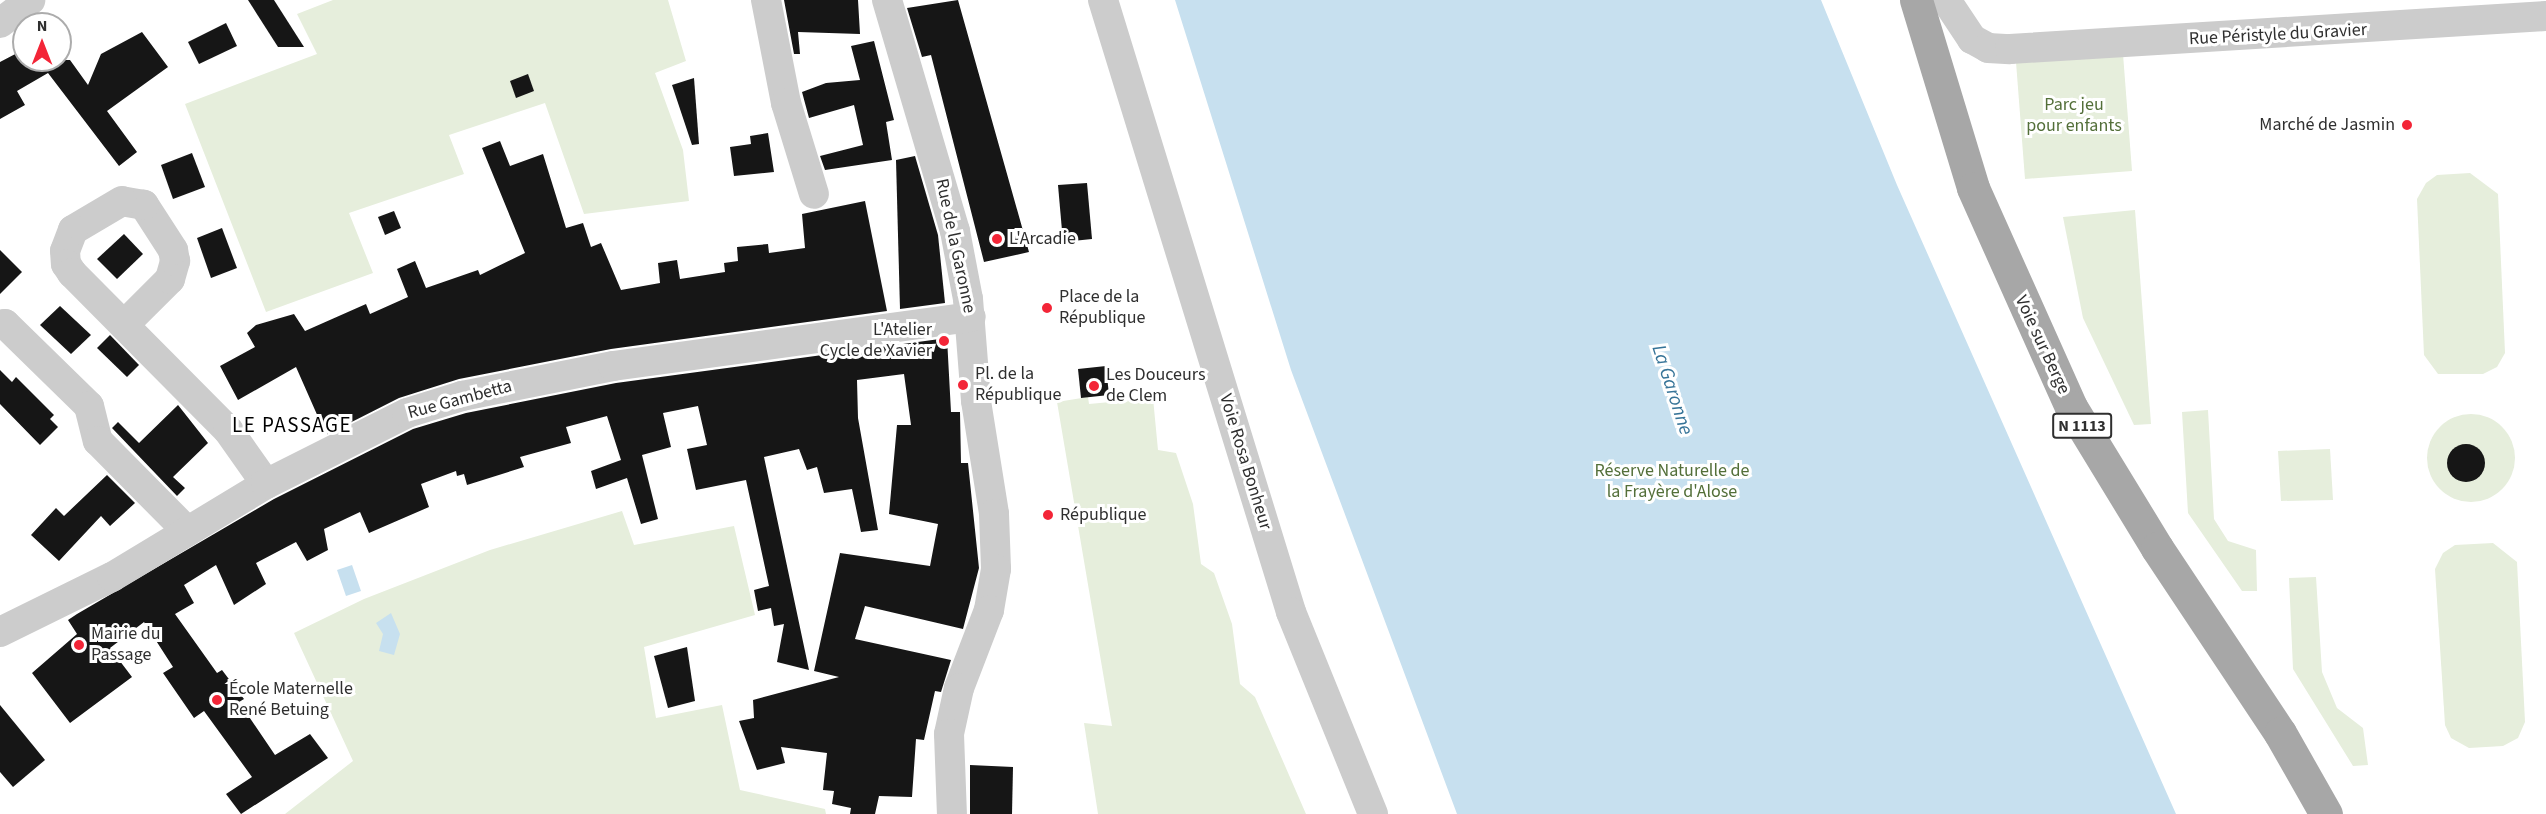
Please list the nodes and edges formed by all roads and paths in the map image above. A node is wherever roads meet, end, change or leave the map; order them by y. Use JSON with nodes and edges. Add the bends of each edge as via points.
{"nodes":[{"id":1,"x":30,"y":0,"type":"edge"},
{"id":2,"x":766,"y":0,"type":"edge"},
{"id":3,"x":886,"y":0,"type":"edge"},
{"id":4,"x":1103,"y":0,"type":"edge"},
{"id":5,"x":1916,"y":0,"type":"edge"},
{"id":6,"x":1946,"y":0,"type":"edge"},
{"id":7,"x":2408,"y":13,"type":"edge"},
{"id":8,"x":2546,"y":16,"type":"edge"},
{"id":9,"x":0,"y":23,"type":"edge"},
{"id":10,"x":814,"y":194,"type":"dead end"},
{"id":11,"x":970,"y":317,"type":"junction"},
{"id":12,"x":124,"y":325,"type":"dead end"},
{"id":13,"x":0,"y":326,"type":"edge"},
{"id":14,"x":266,"y":484,"type":"junction"},
{"id":15,"x":187,"y":531,"type":"junction"},
{"id":16,"x":0,"y":632,"type":"edge"},
{"id":17,"x":952,"y":814,"type":"edge"},
{"id":18,"x":1373,"y":814,"type":"edge"},
{"id":19,"x":2326,"y":814,"type":"edge"}],
"edges":[{"from":1,"to":9,"type":"street"},
{"from":2,"to":10,"type":"street","via":[[786,103]]},
{"from":3,"to":11,"type":"street","name":"Rue de la Garonne","via":[[955,231]]},
{"from":4,"to":18,"type":"street","name":"Voie Rosa Bonheur","via":[[1291,612]]},
{"from":5,"to":19,"type":"main road","name":"Voie sur Berge","number":"N 1113","via":[[1974,188],[2071,407],[2157,548],[2280,733]]},
{"from":6,"to":7,"type":"street","name":"Rue Péristyle du Gravier","via":[[1972,39],[1988,48],[2010,49]]},
{"from":7,"to":8,"type":"street","name":"Rue Péristyle du Gravier"},
{"from":11,"to":14,"type":"street","name":"Rue Gambetta","via":[[624,364],[462,396],[362,433]]},
{"from":11,"to":17,"type":"street","name":"Rue de la Garonne","via":[[979,422],[994,514],[996,569],[989,610],[959,688],[949,734]]},
{"from":12,"to":14,"type":"street","via":[[228,430]]},
{"from":13,"to":15,"type":"street","via":[[5,324],[89,406],[98,441]]},
{"from":14,"to":15,"type":"street","name":"Rue Gambetta"},
{"from":15,"to":16,"type":"street","name":"Rue Gambetta","via":[[111,577]]}]}
